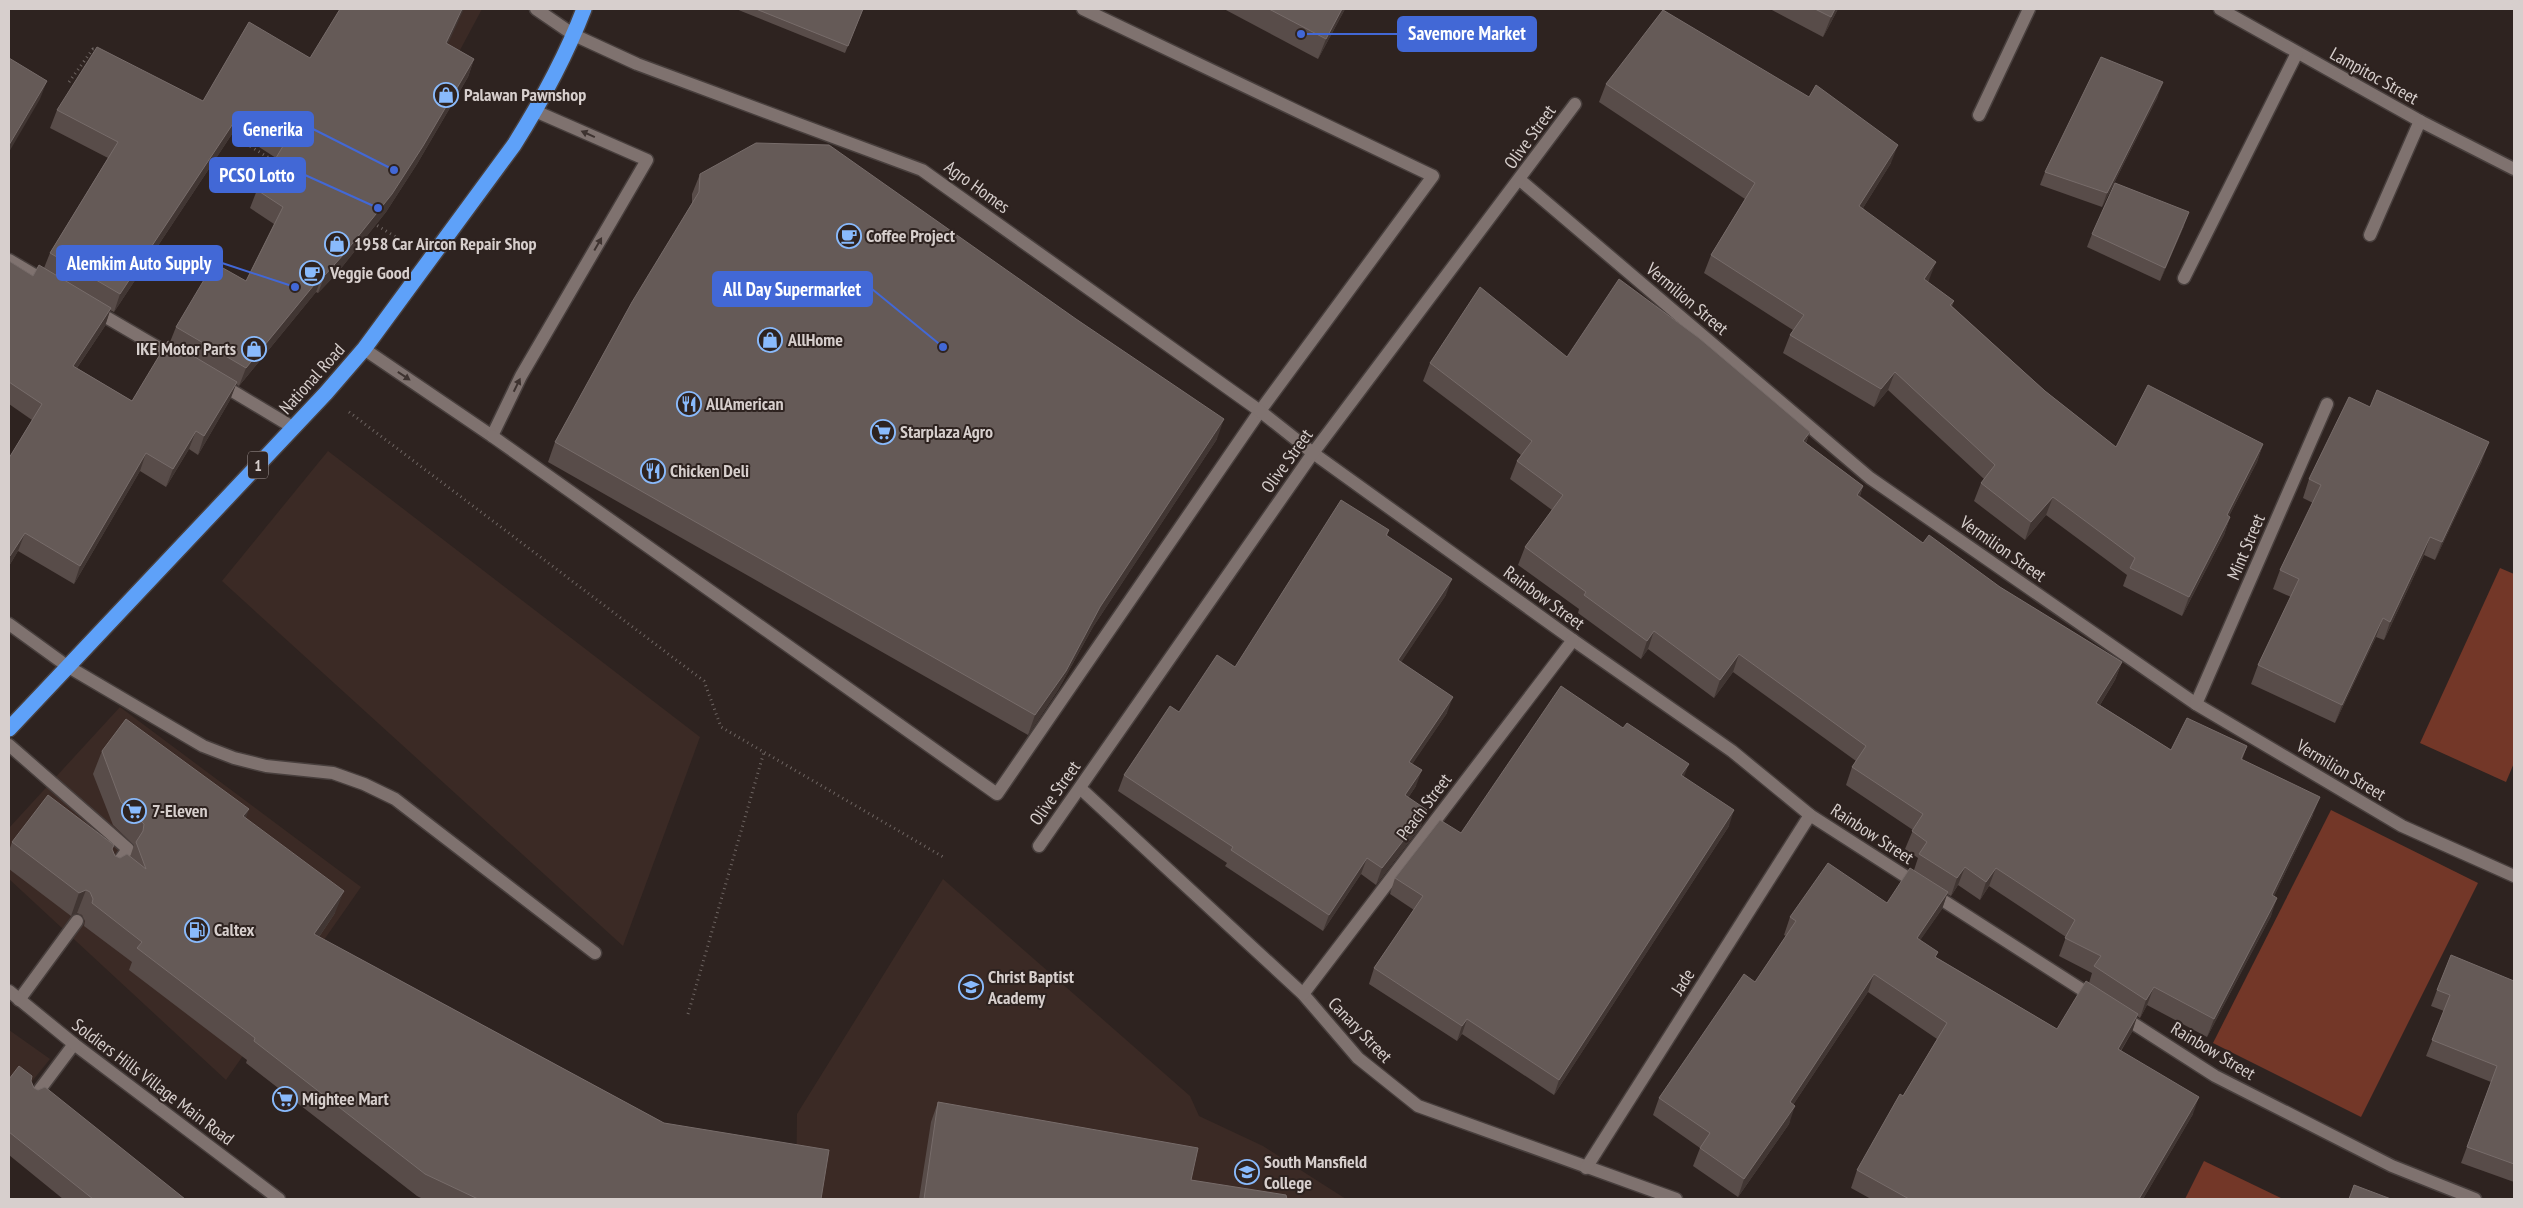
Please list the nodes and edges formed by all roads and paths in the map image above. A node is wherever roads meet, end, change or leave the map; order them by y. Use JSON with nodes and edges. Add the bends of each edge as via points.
{"nodes":[{"id":1,"x":536,"y":9,"type":"edge"},
{"id":2,"x":584,"y":9,"type":"edge"},
{"id":3,"x":1083,"y":9,"type":"edge"},
{"id":4,"x":2029,"y":9,"type":"edge"},
{"id":5,"x":2220,"y":9,"type":"edge"},
{"id":6,"x":574,"y":35,"type":"junction"},
{"id":7,"x":2297,"y":53,"type":"junction"},
{"id":8,"x":102,"y":54,"type":"edge"},
{"id":9,"x":69,"y":82,"type":"dead end"},
{"id":10,"x":1576,"y":104,"type":"dead end"},
{"id":11,"x":536,"y":111,"type":"junction"},
{"id":12,"x":1979,"y":115,"type":"dead end"},
{"id":13,"x":2420,"y":121,"type":"junction"},
{"id":14,"x":228,"y":132,"type":"edge"},
{"id":15,"x":279,"y":164,"type":"edge"},
{"id":16,"x":2514,"y":169,"type":"edge"},
{"id":17,"x":1520,"y":180,"type":"junction"},
{"id":18,"x":371,"y":221,"type":"edge"},
{"id":19,"x":2370,"y":235,"type":"dead end"},
{"id":20,"x":430,"y":258,"type":"junction"},
{"id":21,"x":9,"y":260,"type":"edge"},
{"id":22,"x":2184,"y":278,"type":"dead end"},
{"id":23,"x":59,"y":289,"type":"edge"},
{"id":24,"x":84,"y":304,"type":"edge"},
{"id":25,"x":364,"y":349,"type":"junction"},
{"id":26,"x":185,"y":363,"type":"edge"},
{"id":27,"x":210,"y":378,"type":"edge"},
{"id":28,"x":326,"y":393,"type":"junction"},
{"id":29,"x":2327,"y":404,"type":"dead end"},
{"id":30,"x":1260,"y":411,"type":"junction"},
{"id":31,"x":294,"y":428,"type":"junction"},
{"id":32,"x":492,"y":436,"type":"junction"},
{"id":33,"x":1313,"y":453,"type":"junction"},
{"id":34,"x":9,"y":624,"type":"edge"},
{"id":35,"x":1573,"y":640,"type":"junction"},
{"id":36,"x":67,"y":666,"type":"junction"},
{"id":37,"x":2196,"y":704,"type":"junction"},
{"id":38,"x":9,"y":729,"type":"edge"},
{"id":39,"x":9,"y":745,"type":"edge"},
{"id":40,"x":764,"y":752,"type":"junction"},
{"id":41,"x":1080,"y":788,"type":"junction"},
{"id":42,"x":1810,"y":814,"type":"junction"},
{"id":43,"x":1039,"y":846,"type":"dead end"},
{"id":44,"x":946,"y":858,"type":"dead end"},
{"id":45,"x":112,"y":872,"type":"edge"},
{"id":46,"x":2514,"y":876,"type":"edge"},
{"id":47,"x":77,"y":921,"type":"edge"},
{"id":48,"x":595,"y":953,"type":"dead end"},
{"id":49,"x":9,"y":991,"type":"edge"},
{"id":50,"x":1303,"y":994,"type":"junction"},
{"id":51,"x":18,"y":1000,"type":"junction"},
{"id":52,"x":688,"y":1014,"type":"dead end"},
{"id":53,"x":74,"y":1044,"type":"junction"},
{"id":54,"x":32,"y":1100,"type":"edge"},
{"id":55,"x":1586,"y":1168,"type":"junction"},
{"id":56,"x":279,"y":1199,"type":"edge"},
{"id":57,"x":1676,"y":1199,"type":"edge"},
{"id":58,"x":2474,"y":1199,"type":"edge"}],
"edges":[{"from":1,"to":6,"type":"street","name":"Agro Homes"},
{"from":2,"to":6,"type":"highway","name":"National Road","number":"1"},
{"from":3,"to":30,"type":"street","via":[[1433,176]]},
{"from":4,"to":12,"type":"street"},
{"from":5,"to":7,"type":"street","name":"Lampitoc Street"},
{"from":6,"to":11,"type":"highway","name":"National Road","number":"1"},
{"from":6,"to":30,"type":"street","name":"Agro Homes","via":[[637,64],[922,170]]},
{"from":7,"to":13,"type":"street","name":"Lampitoc Street"},
{"from":7,"to":22,"type":"street"},
{"from":8,"to":9,"type":"path","via":[[94,49]]},
{"from":10,"to":17,"type":"street","name":"Olive Street"},
{"from":11,"to":20,"type":"highway","name":"National Road","number":"1"},
{"from":32,"to":11,"type":"street","one_way":true,"via":[[521,376],[647,160]]},
{"from":13,"to":16,"type":"street","name":"Lampitoc Street"},
{"from":13,"to":19,"type":"street"},
{"from":14,"to":15,"type":"path"},
{"from":17,"to":33,"type":"street","name":"Olive Street"},
{"from":17,"to":37,"type":"street","name":"Vermilion Street","via":[[1870,478]]},
{"from":18,"to":20,"type":"path"},
{"from":20,"to":25,"type":"highway","name":"National Road","number":"1"},
{"from":21,"to":23,"type":"street"},
{"from":24,"to":26,"type":"street"},
{"from":25,"to":28,"type":"highway","name":"National Road","number":"1"},
{"from":25,"to":32,"type":"street","one_way":true},
{"from":27,"to":31,"type":"street"},
{"from":28,"to":31,"type":"highway","name":"National Road","number":"1"},
{"from":28,"to":40,"type":"path","via":[[704,681],[721,727]]},
{"from":29,"to":37,"type":"street","name":"Mint Street"},
{"from":30,"to":32,"type":"street","via":[[997,794]]},
{"from":30,"to":33,"type":"street","name":"Agro Homes"},
{"from":31,"to":36,"type":"highway","name":"National Road","number":"1"},
{"from":33,"to":35,"type":"street","name":"Rainbow Street"},
{"from":33,"to":41,"type":"street","name":"Olive Street"},
{"from":34,"to":36,"type":"street"},
{"from":35,"to":42,"type":"street","name":"Rainbow Street","via":[[1732,751]]},
{"from":35,"to":50,"type":"street","name":"Peach Street"},
{"from":36,"to":38,"type":"highway","name":"National Road","number":"1"},
{"from":36,"to":48,"type":"street","via":[[203,746],[266,766],[333,773],[395,799]]},
{"from":37,"to":46,"type":"street","name":"Vermilion Street","via":[[2402,826]]},
{"from":39,"to":45,"type":"street","via":[[128,849]]},
{"from":40,"to":44,"type":"path"},
{"from":40,"to":52,"type":"path"},
{"from":41,"to":43,"type":"street","name":"Olive Street"},
{"from":41,"to":50,"type":"street","name":"Canary Street"},
{"from":42,"to":55,"type":"street","name":"Jade"},
{"from":42,"to":58,"type":"street","name":"Rainbow Street","via":[[2215,1076],[2392,1166]]},
{"from":47,"to":51,"type":"street"},
{"from":49,"to":51,"type":"street","name":"Soldiers Hills Village Main Road"},
{"from":50,"to":55,"type":"street","name":"Canary Street","via":[[1358,1058],[1418,1106]]},
{"from":51,"to":53,"type":"street","name":"Soldiers Hills Village Main Road"},
{"from":53,"to":54,"type":"street"},
{"from":53,"to":56,"type":"street","name":"Soldiers Hills Village Main Road"},
{"from":55,"to":57,"type":"street","name":"Canary Street"}]}
